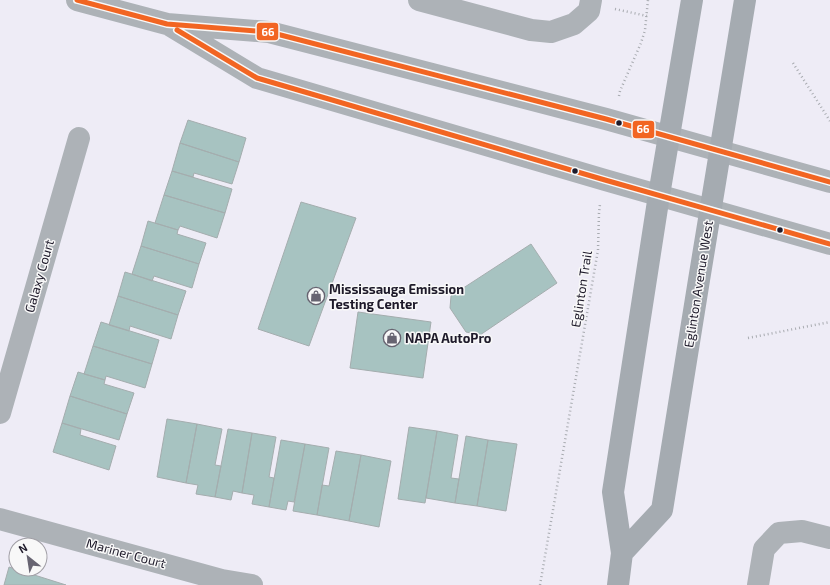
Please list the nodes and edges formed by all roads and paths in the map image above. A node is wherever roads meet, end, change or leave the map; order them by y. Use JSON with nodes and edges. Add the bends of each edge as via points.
{"nodes":[{"id":1,"x":77,"y":0,"type":"edge"},
{"id":2,"x":419,"y":0,"type":"edge"},
{"id":3,"x":648,"y":0,"type":"edge"},
{"id":4,"x":692,"y":0,"type":"edge"},
{"id":5,"x":745,"y":0,"type":"edge"},
{"id":6,"x":591,"y":2,"type":"edge"},
{"id":7,"x":647,"y":16,"type":"junction"},
{"id":8,"x":167,"y":24,"type":"junction"},
{"id":9,"x":793,"y":63,"type":"dead end"},
{"id":10,"x":830,"y":121,"type":"edge"},
{"id":11,"x":615,"y":122,"type":"junction"},
{"id":12,"x":669,"y":137,"type":"junction"},
{"id":13,"x":79,"y":138,"type":"dead end"},
{"id":14,"x":720,"y":151,"type":"junction"},
{"id":15,"x":605,"y":180,"type":"junction"},
{"id":16,"x":830,"y":182,"type":"edge"},
{"id":17,"x":660,"y":195,"type":"junction"},
{"id":18,"x":710,"y":210,"type":"junction"},
{"id":19,"x":830,"y":244,"type":"edge"},
{"id":20,"x":830,"y":322,"type":"edge"},
{"id":21,"x":748,"y":338,"type":"dead end"},
{"id":22,"x":0,"y":413,"type":"edge"},
{"id":23,"x":0,"y":519,"type":"edge"},
{"id":24,"x":830,"y":538,"type":"edge"},
{"id":25,"x":622,"y":553,"type":"junction"},
{"id":26,"x":252,"y":585,"type":"edge"},
{"id":27,"x":540,"y":585,"type":"edge"},
{"id":28,"x":618,"y":585,"type":"edge"},
{"id":29,"x":758,"y":585,"type":"edge"}],
"edges":[{"from":1,"to":8,"type":"street"},
{"from":2,"to":6,"type":"street","via":[[531,30],[551,32],[574,24],[589,11]]},
{"from":3,"to":7,"type":"path"},
{"from":4,"to":12,"type":"main road"},
{"from":5,"to":14,"type":"main road","name":"Eglinton Avenue West"},
{"from":6,"to":7,"type":"path"},
{"from":7,"to":11,"type":"path","via":[[641,43],[620,91]]},
{"from":8,"to":11,"type":"street","via":[[269,32]]},
{"from":8,"to":15,"type":"street","via":[[257,78]]},
{"from":9,"to":10,"type":"path"},
{"from":11,"to":12,"type":"street"},
{"from":12,"to":14,"type":"street"},
{"from":12,"to":17,"type":"main road"},
{"from":13,"to":22,"type":"street","name":"Galaxy Court"},
{"from":14,"to":16,"type":"street"},
{"from":14,"to":18,"type":"main road","name":"Eglinton Avenue West"},
{"from":15,"to":17,"type":"street"},
{"from":15,"to":27,"type":"path","name":"Eglinton Trail","via":[[599,213],[598,250]]},
{"from":17,"to":18,"type":"street"},
{"from":17,"to":25,"type":"main road","via":[[613,492]]},
{"from":18,"to":19,"type":"street"},
{"from":18,"to":25,"type":"main road","name":"Eglinton Avenue West","via":[[662,510]]},
{"from":20,"to":21,"type":"path"},
{"from":23,"to":26,"type":"street","name":"Mariner Court","via":[[222,580]]},
{"from":24,"to":29,"type":"street","via":[[802,531],[780,533],[764,548]]},
{"from":25,"to":28,"type":"main road"}]}
